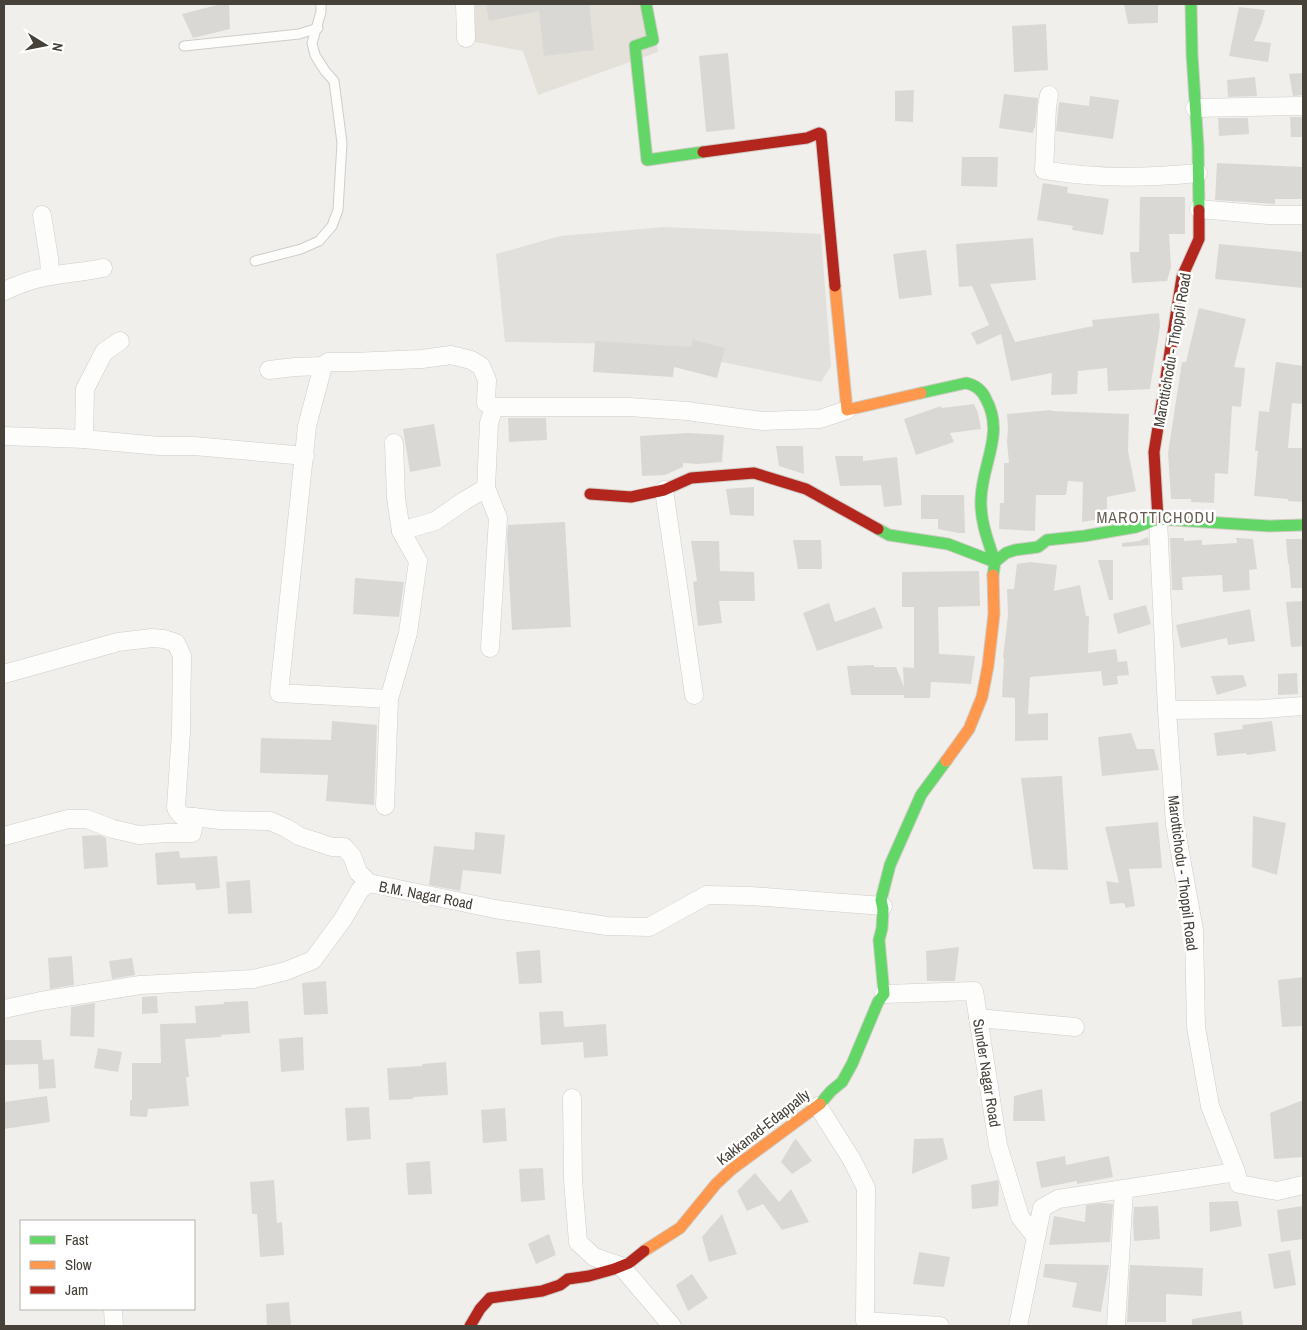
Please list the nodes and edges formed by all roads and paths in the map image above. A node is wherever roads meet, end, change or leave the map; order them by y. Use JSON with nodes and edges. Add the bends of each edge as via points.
{"nodes":[{"id":1,"x":320,"y":4,"type":"edge"},
{"id":2,"x":465,"y":4,"type":"edge"},
{"id":3,"x":646,"y":4,"type":"edge"},
{"id":4,"x":1191,"y":4,"type":"edge"},
{"id":5,"x":318,"y":28,"type":"junction"},
{"id":6,"x":466,"y":38,"type":"dead end"},
{"id":7,"x":184,"y":46,"type":"dead end"},
{"id":8,"x":1049,"y":95,"type":"dead end"},
{"id":9,"x":1303,"y":106,"type":"edge"},
{"id":10,"x":1195,"y":108,"type":"junction"},
{"id":11,"x":1198,"y":173,"type":"junction"},
{"id":12,"x":1199,"y":209,"type":"junction"},
{"id":13,"x":42,"y":215,"type":"dead end"},
{"id":14,"x":1303,"y":215,"type":"edge"},
{"id":15,"x":254,"y":260,"type":"dead end"},
{"id":16,"x":103,"y":268,"type":"dead end"},
{"id":17,"x":50,"y":276,"type":"junction"},
{"id":18,"x":4,"y":291,"type":"edge"},
{"id":19,"x":120,"y":341,"type":"dead end"},
{"id":20,"x":323,"y":366,"type":"junction"},
{"id":21,"x":269,"y":370,"type":"dead end"},
{"id":22,"x":494,"y":407,"type":"junction"},
{"id":23,"x":847,"y":410,"type":"junction"},
{"id":24,"x":4,"y":436,"type":"edge"},
{"id":25,"x":84,"y":439,"type":"junction"},
{"id":26,"x":394,"y":443,"type":"dead end"},
{"id":27,"x":305,"y":456,"type":"junction"},
{"id":28,"x":486,"y":488,"type":"junction"},
{"id":29,"x":664,"y":490,"type":"junction"},
{"id":30,"x":590,"y":494,"type":"dead end"},
{"id":31,"x":1158,"y":519,"type":"junction"},
{"id":32,"x":1303,"y":525,"type":"edge"},
{"id":33,"x":401,"y":531,"type":"junction"},
{"id":34,"x":995,"y":562,"type":"junction"},
{"id":35,"x":490,"y":648,"type":"dead end"},
{"id":36,"x":4,"y":674,"type":"edge"},
{"id":37,"x":694,"y":695,"type":"dead end"},
{"id":38,"x":389,"y":699,"type":"junction"},
{"id":39,"x":1303,"y":706,"type":"edge"},
{"id":40,"x":1167,"y":710,"type":"junction"},
{"id":41,"x":385,"y":806,"type":"dead end"},
{"id":42,"x":195,"y":817,"type":"junction"},
{"id":43,"x":4,"y":836,"type":"edge"},
{"id":44,"x":369,"y":883,"type":"junction"},
{"id":45,"x":883,"y":906,"type":"junction"},
{"id":46,"x":884,"y":994,"type":"junction"},
{"id":47,"x":4,"y":1009,"type":"edge"},
{"id":48,"x":978,"y":1018,"type":"junction"},
{"id":49,"x":1075,"y":1027,"type":"dead end"},
{"id":50,"x":572,"y":1098,"type":"dead end"},
{"id":51,"x":818,"y":1106,"type":"junction"},
{"id":52,"x":1236,"y":1172,"type":"junction"},
{"id":53,"x":1303,"y":1185,"type":"edge"},
{"id":54,"x":1124,"y":1190,"type":"junction"},
{"id":55,"x":1036,"y":1237,"type":"junction"},
{"id":56,"x":621,"y":1266,"type":"junction"},
{"id":57,"x":113,"y":1310,"type":"edge"},
{"id":58,"x":114,"y":1326,"type":"edge"},
{"id":59,"x":470,"y":1326,"type":"edge"},
{"id":60,"x":672,"y":1326,"type":"edge"},
{"id":61,"x":940,"y":1326,"type":"edge"},
{"id":62,"x":1018,"y":1326,"type":"edge"},
{"id":63,"x":1116,"y":1326,"type":"edge"}],
"edges":[{"from":1,"to":5,"type":"lane","via":[[322,12]]},
{"from":2,"to":6,"type":"street"},
{"from":3,"to":23,"type":"street","via":[[653,40],[634,46],[647,160],[821,134]]},
{"from":4,"to":10,"type":"street","name":"Marottichodu - Thoppil Road"},
{"from":5,"to":7,"type":"lane","via":[[298,34]]},
{"from":5,"to":15,"type":"lane","via":[[312,43],[315,55],[334,81],[342,143],[338,210],[332,226],[319,241],[301,249]]},
{"from":8,"to":11,"type":"street","via":[[1044,170],[1070,175],[1120,177]]},
{"from":9,"to":10,"type":"street"},
{"from":10,"to":11,"type":"street","name":"Marottichodu - Thoppil Road"},
{"from":11,"to":12,"type":"street","name":"Marottichodu - Thoppil Road"},
{"from":12,"to":14,"type":"street"},
{"from":12,"to":31,"type":"street","name":"Marottichodu - Thoppil Road","via":[[1199,239],[1182,278],[1154,452]]},
{"from":13,"to":17,"type":"street"},
{"from":16,"to":17,"type":"street"},
{"from":17,"to":18,"type":"street"},
{"from":19,"to":25,"type":"street","via":[[104,352],[85,389]]},
{"from":20,"to":21,"type":"street"},
{"from":20,"to":22,"type":"street","via":[[328,362],[451,355],[481,366],[486,380],[486,403]]},
{"from":20,"to":27,"type":"street","via":[[308,426]]},
{"from":22,"to":23,"type":"street","via":[[629,407],[762,421],[820,419]]},
{"from":22,"to":28,"type":"street","via":[[488,423]]},
{"from":23,"to":34,"type":"street","via":[[966,383],[981,390],[991,405],[996,432],[981,502],[984,531]]},
{"from":24,"to":25,"type":"street"},
{"from":25,"to":27,"type":"street"},
{"from":26,"to":33,"type":"street"},
{"from":27,"to":38,"type":"street","via":[[279,693]]},
{"from":28,"to":33,"type":"street","via":[[436,521]]},
{"from":28,"to":35,"type":"street","via":[[498,518]]},
{"from":29,"to":30,"type":"street","via":[[631,497]]},
{"from":29,"to":34,"type":"street","via":[[691,478],[754,472],[806,489],[889,535],[948,544]]},
{"from":29,"to":37,"type":"street"},
{"from":31,"to":32,"type":"street"},
{"from":31,"to":34,"type":"street","via":[[1136,527],[1047,540],[1038,547],[1006,553]]},
{"from":31,"to":40,"type":"street","name":"Marottichodu - Thoppil Road"},
{"from":33,"to":38,"type":"street","via":[[418,561],[408,633]]},
{"from":34,"to":45,"type":"street","via":[[994,614],[982,697],[969,729],[920,795],[890,865],[881,900]]},
{"from":36,"to":42,"type":"street","via":[[118,642],[164,638],[176,643],[182,656],[176,807],[182,816]]},
{"from":38,"to":41,"type":"street"},
{"from":39,"to":40,"type":"street"},
{"from":40,"to":52,"type":"street","name":"Marottichodu - Thoppil Road","via":[[1175,826],[1194,930],[1196,1026],[1210,1106]]},
{"from":42,"to":43,"type":"street","via":[[192,833],[140,835],[87,819],[68,819]]},
{"from":42,"to":44,"type":"street","via":[[270,821],[300,836],[344,848],[352,856],[358,872]]},
{"from":44,"to":45,"type":"street","name":"B.M. Nagar Road","via":[[495,909],[607,926],[649,927],[707,895]]},
{"from":44,"to":47,"type":"street","name":"B.M. Nagar Road","via":[[360,890],[313,960],[286,971],[253,979],[140,985]]},
{"from":45,"to":46,"type":"street","via":[[879,940]]},
{"from":46,"to":48,"type":"street","name":"Sunder Nagar Road","via":[[974,991]]},
{"from":46,"to":51,"type":"street","name":"Kakkanad-Edappally","via":[[842,1082]]},
{"from":48,"to":49,"type":"street"},
{"from":48,"to":55,"type":"street","name":"Sunder Nagar Road","via":[[998,1145],[1020,1217]]},
{"from":50,"to":56,"type":"street","via":[[578,1242],[594,1257]]},
{"from":51,"to":56,"type":"street","name":"Kakkanad-Edappally","via":[[732,1169],[680,1228]]},
{"from":51,"to":61,"type":"street","via":[[866,1188],[865,1321]]},
{"from":52,"to":53,"type":"street","name":"Marottichodu - Thoppil Road","via":[[1239,1184],[1277,1191]]},
{"from":52,"to":54,"type":"street"},
{"from":54,"to":55,"type":"street","via":[[1058,1199],[1042,1208]]},
{"from":54,"to":63,"type":"street"},
{"from":55,"to":62,"type":"street"},
{"from":56,"to":59,"type":"street","name":"Kakkanad-Edappally","via":[[568,1279],[542,1292],[490,1298]]},
{"from":56,"to":60,"type":"street"},
{"from":57,"to":58,"type":"street"}]}
